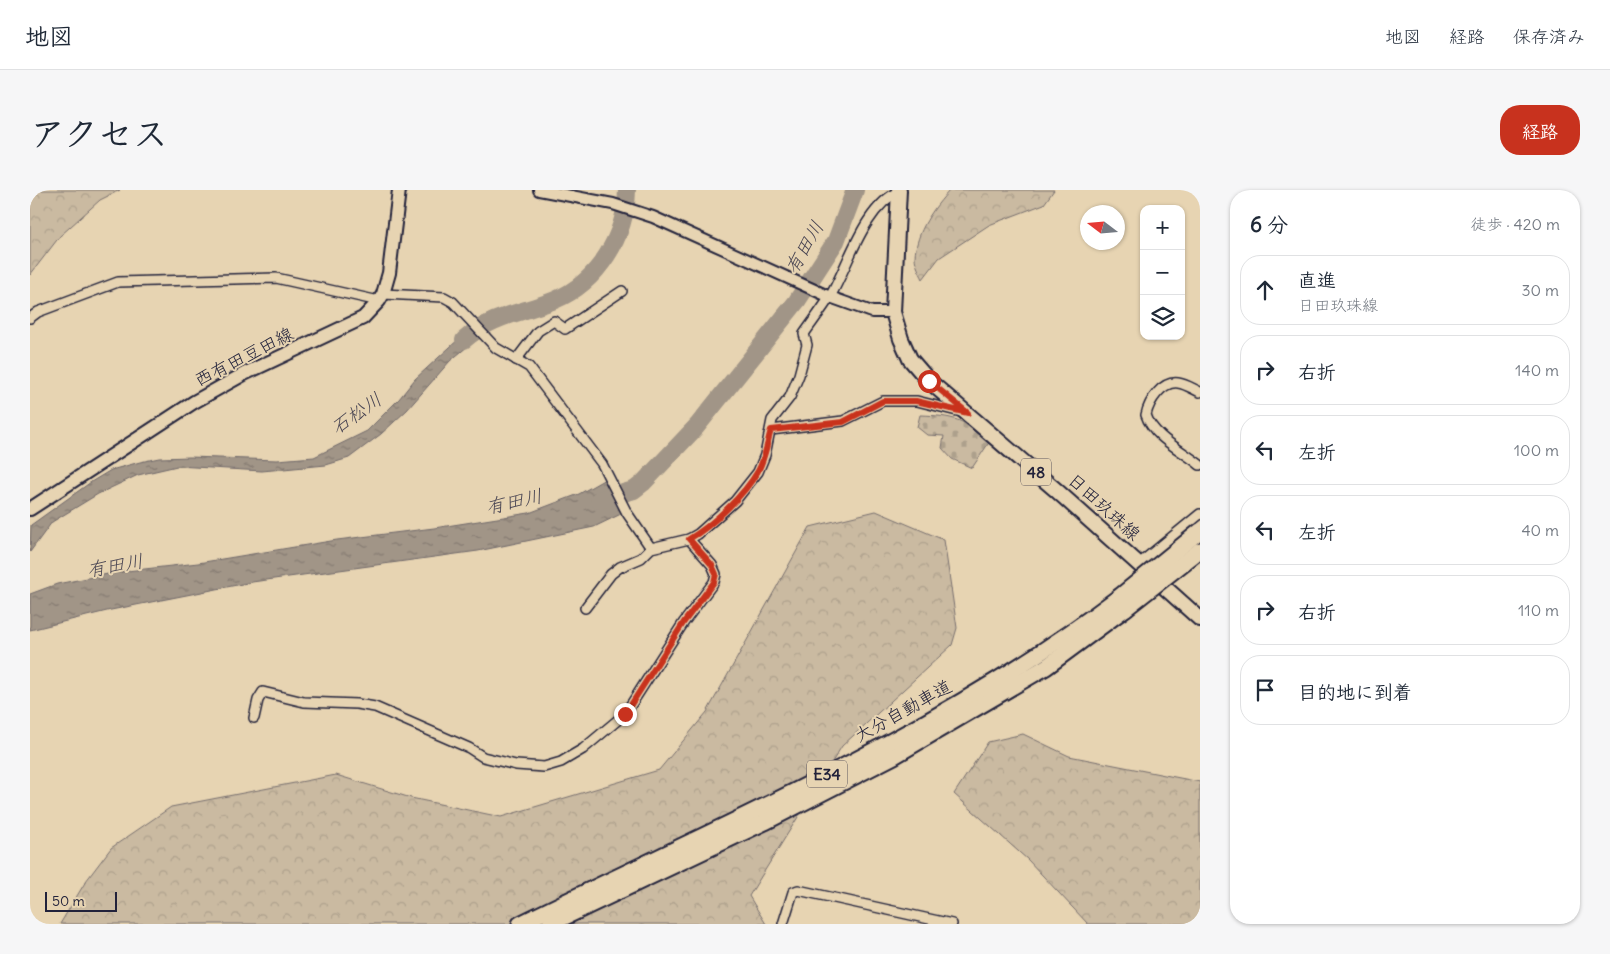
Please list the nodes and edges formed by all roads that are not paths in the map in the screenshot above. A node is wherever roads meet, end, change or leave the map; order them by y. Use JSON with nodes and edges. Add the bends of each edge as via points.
{"nodes":[{"id":1,"x":399,"y":190,"type":"edge"},
{"id":2,"x":539,"y":190,"type":"edge"},
{"id":3,"x":900,"y":190,"type":"edge"},
{"id":4,"x":622,"y":291,"type":"dead end"},
{"id":5,"x":830,"y":297,"type":"junction"},
{"id":6,"x":381,"y":298,"type":"junction"},
{"id":7,"x":893,"y":312,"type":"junction"},
{"id":8,"x":30,"y":318,"type":"edge"},
{"id":9,"x":516,"y":360,"type":"junction"},
{"id":10,"x":1200,"y":392,"type":"edge"},
{"id":11,"x":968,"y":413,"type":"junction"},
{"id":12,"x":771,"y":430,"type":"junction"},
{"id":13,"x":1200,"y":465,"type":"edge"},
{"id":14,"x":31,"y":504,"type":"edge"},
{"id":15,"x":1200,"y":514,"type":"edge"},
{"id":16,"x":1200,"y":531,"type":"edge"},
{"id":17,"x":689,"y":539,"type":"junction"},
{"id":18,"x":651,"y":548,"type":"junction"},
{"id":19,"x":1200,"y":550,"type":"edge"},
{"id":20,"x":1139,"y":564,"type":"junction"},
{"id":21,"x":1122,"y":603,"type":"junction"},
{"id":22,"x":585,"y":608,"type":"dead end"},
{"id":23,"x":1200,"y":619,"type":"edge"},
{"id":24,"x":254,"y":718,"type":"dead end"},
{"id":25,"x":520,"y":924,"type":"edge"},
{"id":26,"x":550,"y":924,"type":"edge"},
{"id":27,"x":783,"y":924,"type":"edge"},
{"id":28,"x":952,"y":924,"type":"edge"}],
"edges":[{"from":1,"to":6,"type":"main road","via":[[389,272]]},
{"from":2,"to":5,"type":"street","via":[[635,211]]},
{"from":3,"to":5,"type":"street","via":[[887,198],[867,224]]},
{"from":3,"to":7,"type":"main road","name":"日田玖珠線","number":"48"},
{"from":4,"to":9,"type":"street","via":[[565,329],[554,321],[538,331]]},
{"from":5,"to":7,"type":"street","via":[[872,312]]},
{"from":5,"to":12,"type":"street","via":[[804,334],[807,345],[800,375],[790,396],[772,420]]},
{"from":6,"to":8,"type":"street","via":[[276,278],[118,282],[38,312]]},
{"from":6,"to":9,"type":"street","via":[[444,297],[453,302],[486,339]]},
{"from":6,"to":14,"type":"main road","name":"西有田豆田線","via":[[363,318],[244,374],[194,402]]},
{"from":7,"to":11,"type":"main road","name":"日田玖珠線","number":"48","via":[[910,359],[929,381]]},
{"from":9,"to":18,"type":"street","via":[[529,367],[602,464],[627,513]]},
{"from":10,"to":13,"type":"street","via":[[1176,382],[1164,386],[1152,400],[1146,415],[1161,435]]},
{"from":11,"to":12,"type":"street","via":[[916,401],[883,401],[843,422]]},
{"from":11,"to":20,"type":"main road","name":"日田玖珠線","number":"48"},
{"from":12,"to":17,"type":"street","via":[[758,472],[735,501]]},
{"from":15,"to":20,"type":"street"},
{"from":16,"to":21,"type":"highway","name":"大分自動車道","number":"E34","bridge":true},
{"from":17,"to":18,"type":"street"},
{"from":17,"to":24,"type":"street","via":[[712,565],[716,574],[714,582],[684,622],[625,714],[583,749],[561,762],[544,767],[526,766],[483,757],[375,707],[357,704],[304,702],[263,692]]},
{"from":18,"to":22,"type":"street","via":[[641,558],[611,574]]},
{"from":19,"to":21,"type":"highway","name":"大分自動車道","number":"E34","bridge":true},
{"from":20,"to":23,"type":"main road","name":"日田玖珠線","number":"48"},
{"from":21,"to":25,"type":"highway","name":"大分自動車道","number":"E34","via":[[986,686],[768,805]]},
{"from":21,"to":26,"type":"highway","name":"大分自動車道","number":"E34","via":[[1046,667],[894,756],[765,822]]},
{"from":27,"to":28,"type":"street","via":[[793,892],[798,890]]}]}
